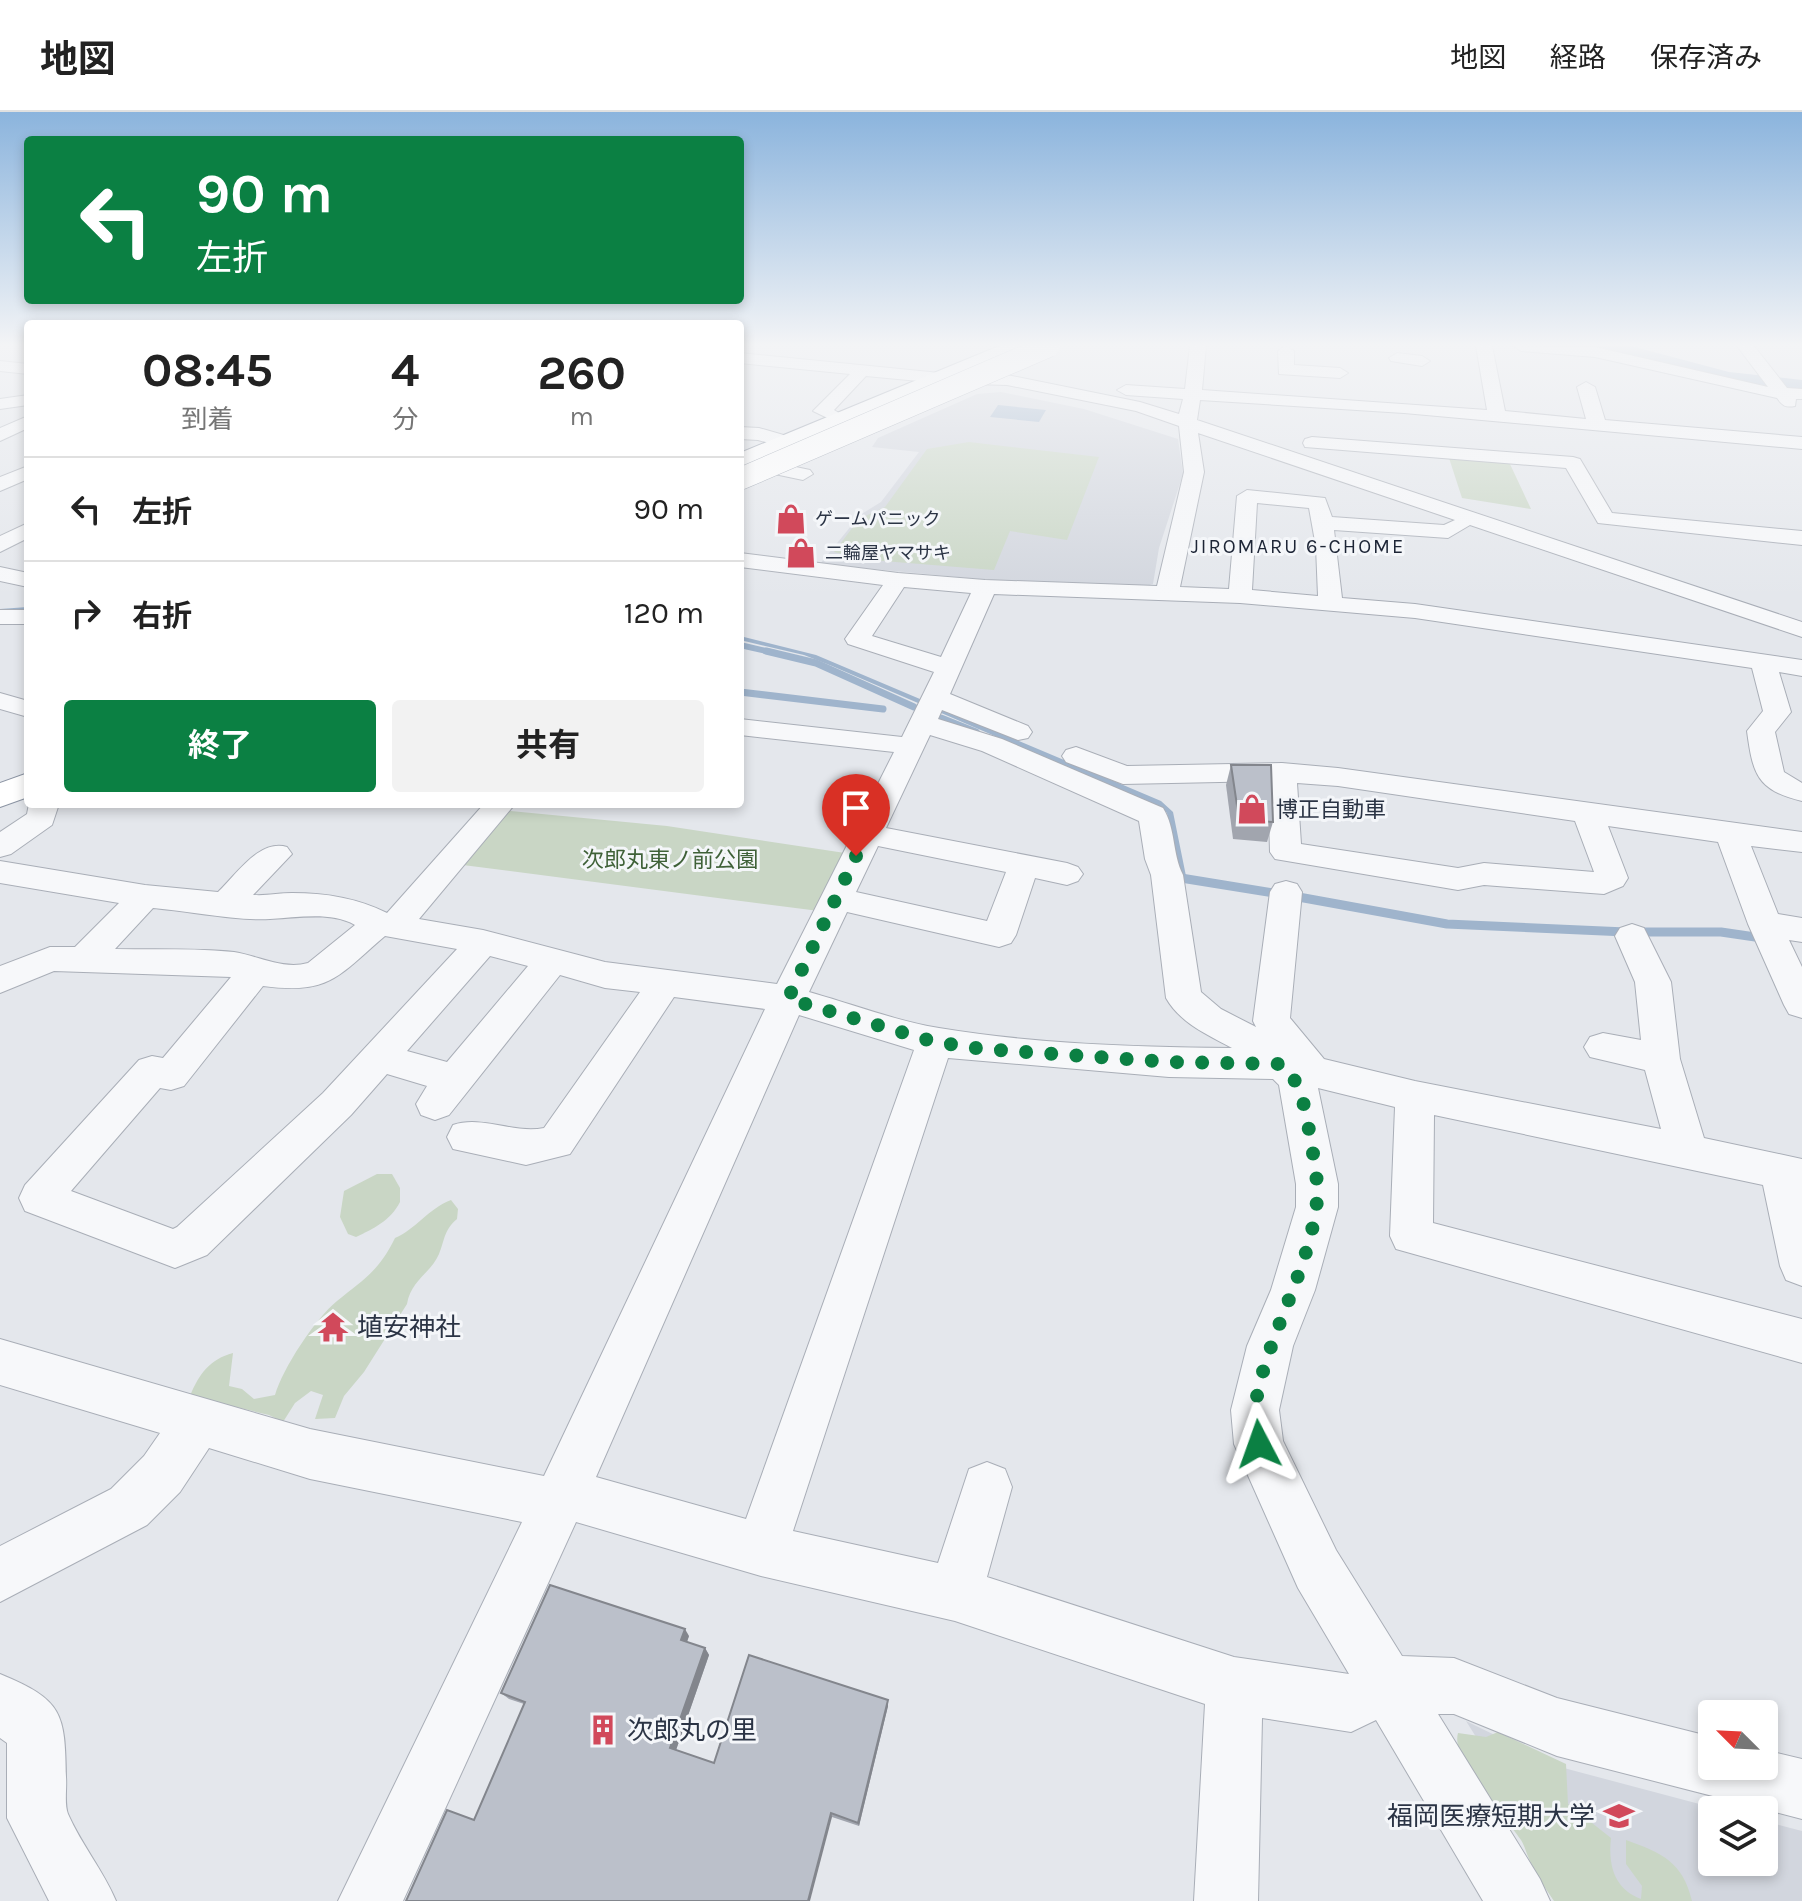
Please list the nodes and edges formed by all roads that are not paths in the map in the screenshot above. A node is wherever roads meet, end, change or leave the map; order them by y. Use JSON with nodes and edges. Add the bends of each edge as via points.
{"nodes":[{"id":1,"x":818,"y":429,"type":"edge"},
{"id":2,"x":820,"y":429,"type":"edge"},
{"id":3,"x":857,"y":429,"type":"edge"},
{"id":4,"x":861,"y":429,"type":"edge"},
{"id":5,"x":1188,"y":429,"type":"edge"},
{"id":6,"x":1192,"y":429,"type":"edge"},
{"id":7,"x":1311,"y":429,"type":"edge"},
{"id":8,"x":1358,"y":429,"type":"edge"},
{"id":9,"x":1648,"y":429,"type":"edge"},
{"id":10,"x":24,"y":430,"type":"edge"},
{"id":11,"x":744,"y":433,"type":"edge"},
{"id":12,"x":787,"y":442,"type":"junction"},
{"id":13,"x":1802,"y":443,"type":"edge"},
{"id":14,"x":14,"y":454,"type":"edge"},
{"id":15,"x":744,"y":461,"type":"edge"},
{"id":16,"x":744,"y":461,"type":"edge"},
{"id":17,"x":772,"y":468,"type":"junction"},
{"id":18,"x":1315,"y":472,"type":"junction"},
{"id":19,"x":803,"y":474,"type":"dead end"},
{"id":20,"x":744,"y":478,"type":"edge"},
{"id":21,"x":744,"y":478,"type":"edge"},
{"id":22,"x":0,"y":485,"type":"edge"},
{"id":23,"x":1322,"y":513,"type":"junction"},
{"id":24,"x":1460,"y":525,"type":"junction"},
{"id":25,"x":24,"y":531,"type":"edge"},
{"id":26,"x":1802,"y":538,"type":"edge"},
{"id":27,"x":0,"y":545,"type":"edge"},
{"id":28,"x":744,"y":561,"type":"edge"},
{"id":29,"x":0,"y":574,"type":"edge"},
{"id":30,"x":24,"y":579,"type":"edge"},
{"id":31,"x":898,"y":580,"type":"junction"},
{"id":32,"x":985,"y":587,"type":"junction"},
{"id":33,"x":1167,"y":592,"type":"junction"},
{"id":34,"x":1240,"y":596,"type":"junction"},
{"id":35,"x":1330,"y":603,"type":"junction"},
{"id":36,"x":0,"y":617,"type":"edge"},
{"id":37,"x":24,"y":617,"type":"edge"},
{"id":38,"x":1802,"y":630,"type":"edge"},
{"id":39,"x":1802,"y":644,"type":"edge"},
{"id":40,"x":1763,"y":663,"type":"junction"},
{"id":41,"x":949,"y":668,"type":"junction"},
{"id":42,"x":1802,"y":668,"type":"edge"},
{"id":43,"x":0,"y":701,"type":"edge"},
{"id":44,"x":24,"y":708,"type":"edge"},
{"id":45,"x":922,"y":722,"type":"junction"},
{"id":46,"x":744,"y":727,"type":"edge"},
{"id":47,"x":24,"y":764,"type":"edge"},
{"id":48,"x":1282,"y":772,"type":"junction"},
{"id":49,"x":0,"y":774,"type":"edge"},
{"id":50,"x":24,"y":787,"type":"edge"},
{"id":51,"x":1792,"y":790,"type":"edge"},
{"id":52,"x":0,"y":797,"type":"edge"},
{"id":53,"x":43,"y":808,"type":"edge"},
{"id":54,"x":496,"y":808,"type":"edge"},
{"id":55,"x":1588,"y":814,"type":"junction"},
{"id":56,"x":867,"y":834,"type":"junction"},
{"id":57,"x":1731,"y":834,"type":"junction"},
{"id":58,"x":1802,"y":840,"type":"edge"},
{"id":59,"x":0,"y":847,"type":"edge"},
{"id":60,"x":276,"y":854,"type":"dead end"},
{"id":61,"x":1024,"y":865,"type":"junction"},
{"id":62,"x":0,"y":872,"type":"edge"},
{"id":63,"x":1067,"y":874,"type":"dead end"},
{"id":64,"x":1286,"y":892,"type":"dead end"},
{"id":65,"x":145,"y":896,"type":"junction"},
{"id":66,"x":836,"y":899,"type":"junction"},
{"id":67,"x":226,"y":903,"type":"junction"},
{"id":68,"x":387,"y":924,"type":"junction"},
{"id":69,"x":1765,"y":924,"type":"junction"},
{"id":70,"x":1802,"y":930,"type":"edge"},
{"id":71,"x":1632,"y":936,"type":"dead end"},
{"id":72,"x":483,"y":942,"type":"junction"},
{"id":73,"x":83,"y":961,"type":"junction"},
{"id":74,"x":552,"y":961,"type":"junction"},
{"id":75,"x":255,"y":972,"type":"junction"},
{"id":76,"x":0,"y":980,"type":"edge"},
{"id":77,"x":665,"y":983,"type":"junction"},
{"id":78,"x":788,"y":999,"type":"junction"},
{"id":79,"x":1802,"y":1005,"type":"edge"},
{"id":80,"x":935,"y":1042,"type":"junction"},
{"id":81,"x":1603,"y":1047,"type":"dead end"},
{"id":82,"x":382,"y":1058,"type":"junction"},
{"id":83,"x":1661,"y":1059,"type":"junction"},
{"id":84,"x":1299,"y":1067,"type":"junction"},
{"id":85,"x":1415,"y":1096,"type":"junction"},
{"id":86,"x":467,"y":1137,"type":"dead end"},
{"id":87,"x":1689,"y":1153,"type":"junction"},
{"id":88,"x":1792,"y":1174,"type":"edge"},
{"id":89,"x":1802,"y":1266,"type":"edge"},
{"id":90,"x":1802,"y":1341,"type":"edge"},
{"id":91,"x":0,"y":1362,"type":"edge"},
{"id":92,"x":197,"y":1423,"type":"junction"},
{"id":93,"x":987,"y":1487,"type":"dead end"},
{"id":94,"x":560,"y":1499,"type":"junction"},
{"id":95,"x":761,"y":1550,"type":"junction"},
{"id":96,"x":0,"y":1575,"type":"edge"},
{"id":97,"x":955,"y":1594,"type":"junction"},
{"id":98,"x":1387,"y":1684,"type":"junction"},
{"id":99,"x":1234,"y":1685,"type":"junction"},
{"id":100,"x":0,"y":1703,"type":"edge"},
{"id":101,"x":1802,"y":1789,"type":"edge"},
{"id":102,"x":84,"y":1901,"type":"edge"},
{"id":103,"x":370,"y":1901,"type":"edge"},
{"id":104,"x":1226,"y":1901,"type":"edge"},
{"id":105,"x":1518,"y":1901,"type":"edge"}],
"edges":[{"from":1,"to":12,"type":"highway"},
{"from":2,"to":15,"type":"highway"},
{"from":3,"to":20,"type":"highway","bridge":true},
{"from":4,"to":17,"type":"highway"},
{"from":5,"to":33,"type":"street","via":[[1194,472]]},
{"from":6,"to":18,"type":"street"},
{"from":7,"to":18,"type":"street"},
{"from":8,"to":26,"type":"street","via":[[1573,463],[1605,519]]},
{"from":9,"to":13,"type":"street"},
{"from":10,"to":14,"type":"street"},
{"from":11,"to":12,"type":"street"},
{"from":12,"to":16,"type":"highway"},
{"from":14,"to":22,"type":"street"},
{"from":17,"to":19,"type":"street"},
{"from":17,"to":21,"type":"highway"},
{"from":18,"to":23,"type":"street"},
{"from":18,"to":24,"type":"street"},
{"from":18,"to":38,"type":"street"},
{"from":23,"to":24,"type":"street","via":[[1448,532]]},
{"from":23,"to":34,"type":"street","via":[[1247,496]]},
{"from":23,"to":35,"type":"street"},
{"from":24,"to":39,"type":"street"},
{"from":25,"to":27,"type":"street"},
{"from":28,"to":31,"type":"street"},
{"from":29,"to":30,"type":"street"},
{"from":31,"to":32,"type":"street"},
{"from":31,"to":41,"type":"street","via":[[857,639]]},
{"from":32,"to":33,"type":"street"},
{"from":32,"to":41,"type":"street"},
{"from":33,"to":34,"type":"street"},
{"from":34,"to":35,"type":"street"},
{"from":35,"to":40,"type":"street"},
{"from":36,"to":37,"type":"street"},
{"from":40,"to":42,"type":"street"},
{"from":40,"to":51,"type":"street","via":[[1777,712],[1761,731],[1770,776]]},
{"from":41,"to":45,"type":"street"},
{"from":43,"to":44,"type":"street"},
{"from":45,"to":46,"type":"street"},
{"from":45,"to":48,"type":"street","via":[[1123,775]]},
{"from":45,"to":56,"type":"street"},
{"from":45,"to":84,"type":"street","via":[[992,745],[1152,815],[1159,862],[1167,875],[1184,998],[1200,1013]]},
{"from":47,"to":49,"type":"highway"},
{"from":48,"to":55,"type":"street"},
{"from":48,"to":55,"type":"street","via":[[1286,852],[1458,879],[1484,874],[1604,883],[1612,878]]},
{"from":50,"to":52,"type":"highway"},
{"from":51,"to":58,"type":"street"},
{"from":53,"to":59,"type":"street","via":[[41,818]]},
{"from":54,"to":68,"type":"street"},
{"from":55,"to":57,"type":"street"},
{"from":56,"to":61,"type":"street"},
{"from":56,"to":66,"type":"street"},
{"from":57,"to":58,"type":"street"},
{"from":57,"to":69,"type":"street"},
{"from":60,"to":67,"type":"street"},
{"from":61,"to":63,"type":"street"},
{"from":61,"to":66,"type":"street","via":[[999,935]]},
{"from":62,"to":65,"type":"street"},
{"from":64,"to":84,"type":"street","via":[[1271,1021]]},
{"from":65,"to":67,"type":"street"},
{"from":65,"to":73,"type":"street"},
{"from":66,"to":78,"type":"street"},
{"from":67,"to":68,"type":"street","via":[[352,909]]},
{"from":68,"to":72,"type":"street"},
{"from":68,"to":75,"type":"street","via":[[320,972],[299,978]]},
{"from":69,"to":70,"type":"street"},
{"from":69,"to":79,"type":"street"},
{"from":71,"to":83,"type":"street","via":[[1653,982]]},
{"from":72,"to":74,"type":"street"},
{"from":72,"to":82,"type":"street"},
{"from":73,"to":75,"type":"street","via":[[236,965]]},
{"from":73,"to":76,"type":"street","via":[[50,959]]},
{"from":74,"to":77,"type":"street"},
{"from":74,"to":82,"type":"street","via":[[444,1091]]},
{"from":75,"to":82,"type":"street","via":[[171,1075],[152,1071],[40,1198],[175,1249],[192,1241]]},
{"from":77,"to":78,"type":"street"},
{"from":77,"to":86,"type":"street","via":[[556,1142],[526,1148]]},
{"from":78,"to":80,"type":"street"},
{"from":78,"to":94,"type":"street"},
{"from":80,"to":84,"type":"street"},
{"from":80,"to":95,"type":"street"},
{"from":81,"to":83,"type":"street"},
{"from":83,"to":87,"type":"street"},
{"from":84,"to":85,"type":"street"},
{"from":84,"to":98,"type":"street","via":[[1296,1078],[1317,1207],[1270,1346],[1255,1410],[1259,1444],[1317,1569]]},
{"from":85,"to":87,"type":"street"},
{"from":85,"to":90,"type":"street","via":[[1411,1236]]},
{"from":87,"to":88,"type":"street"},
{"from":88,"to":89,"type":"street"},
{"from":91,"to":92,"type":"street"},
{"from":92,"to":94,"type":"street","via":[[333,1460]]},
{"from":92,"to":96,"type":"street","via":[[162,1474],[129,1507]]},
{"from":93,"to":97,"type":"street"},
{"from":94,"to":95,"type":"street"},
{"from":94,"to":103,"type":"street"},
{"from":95,"to":97,"type":"street"},
{"from":97,"to":99,"type":"street"},
{"from":98,"to":99,"type":"street","via":[[1351,1703]]},
{"from":98,"to":101,"type":"street","via":[[1454,1686],[1557,1727]]},
{"from":98,"to":105,"type":"street"},
{"from":99,"to":104,"type":"street"},
{"from":100,"to":102,"type":"street","via":[[36,1729],[37,1818]]}]}
